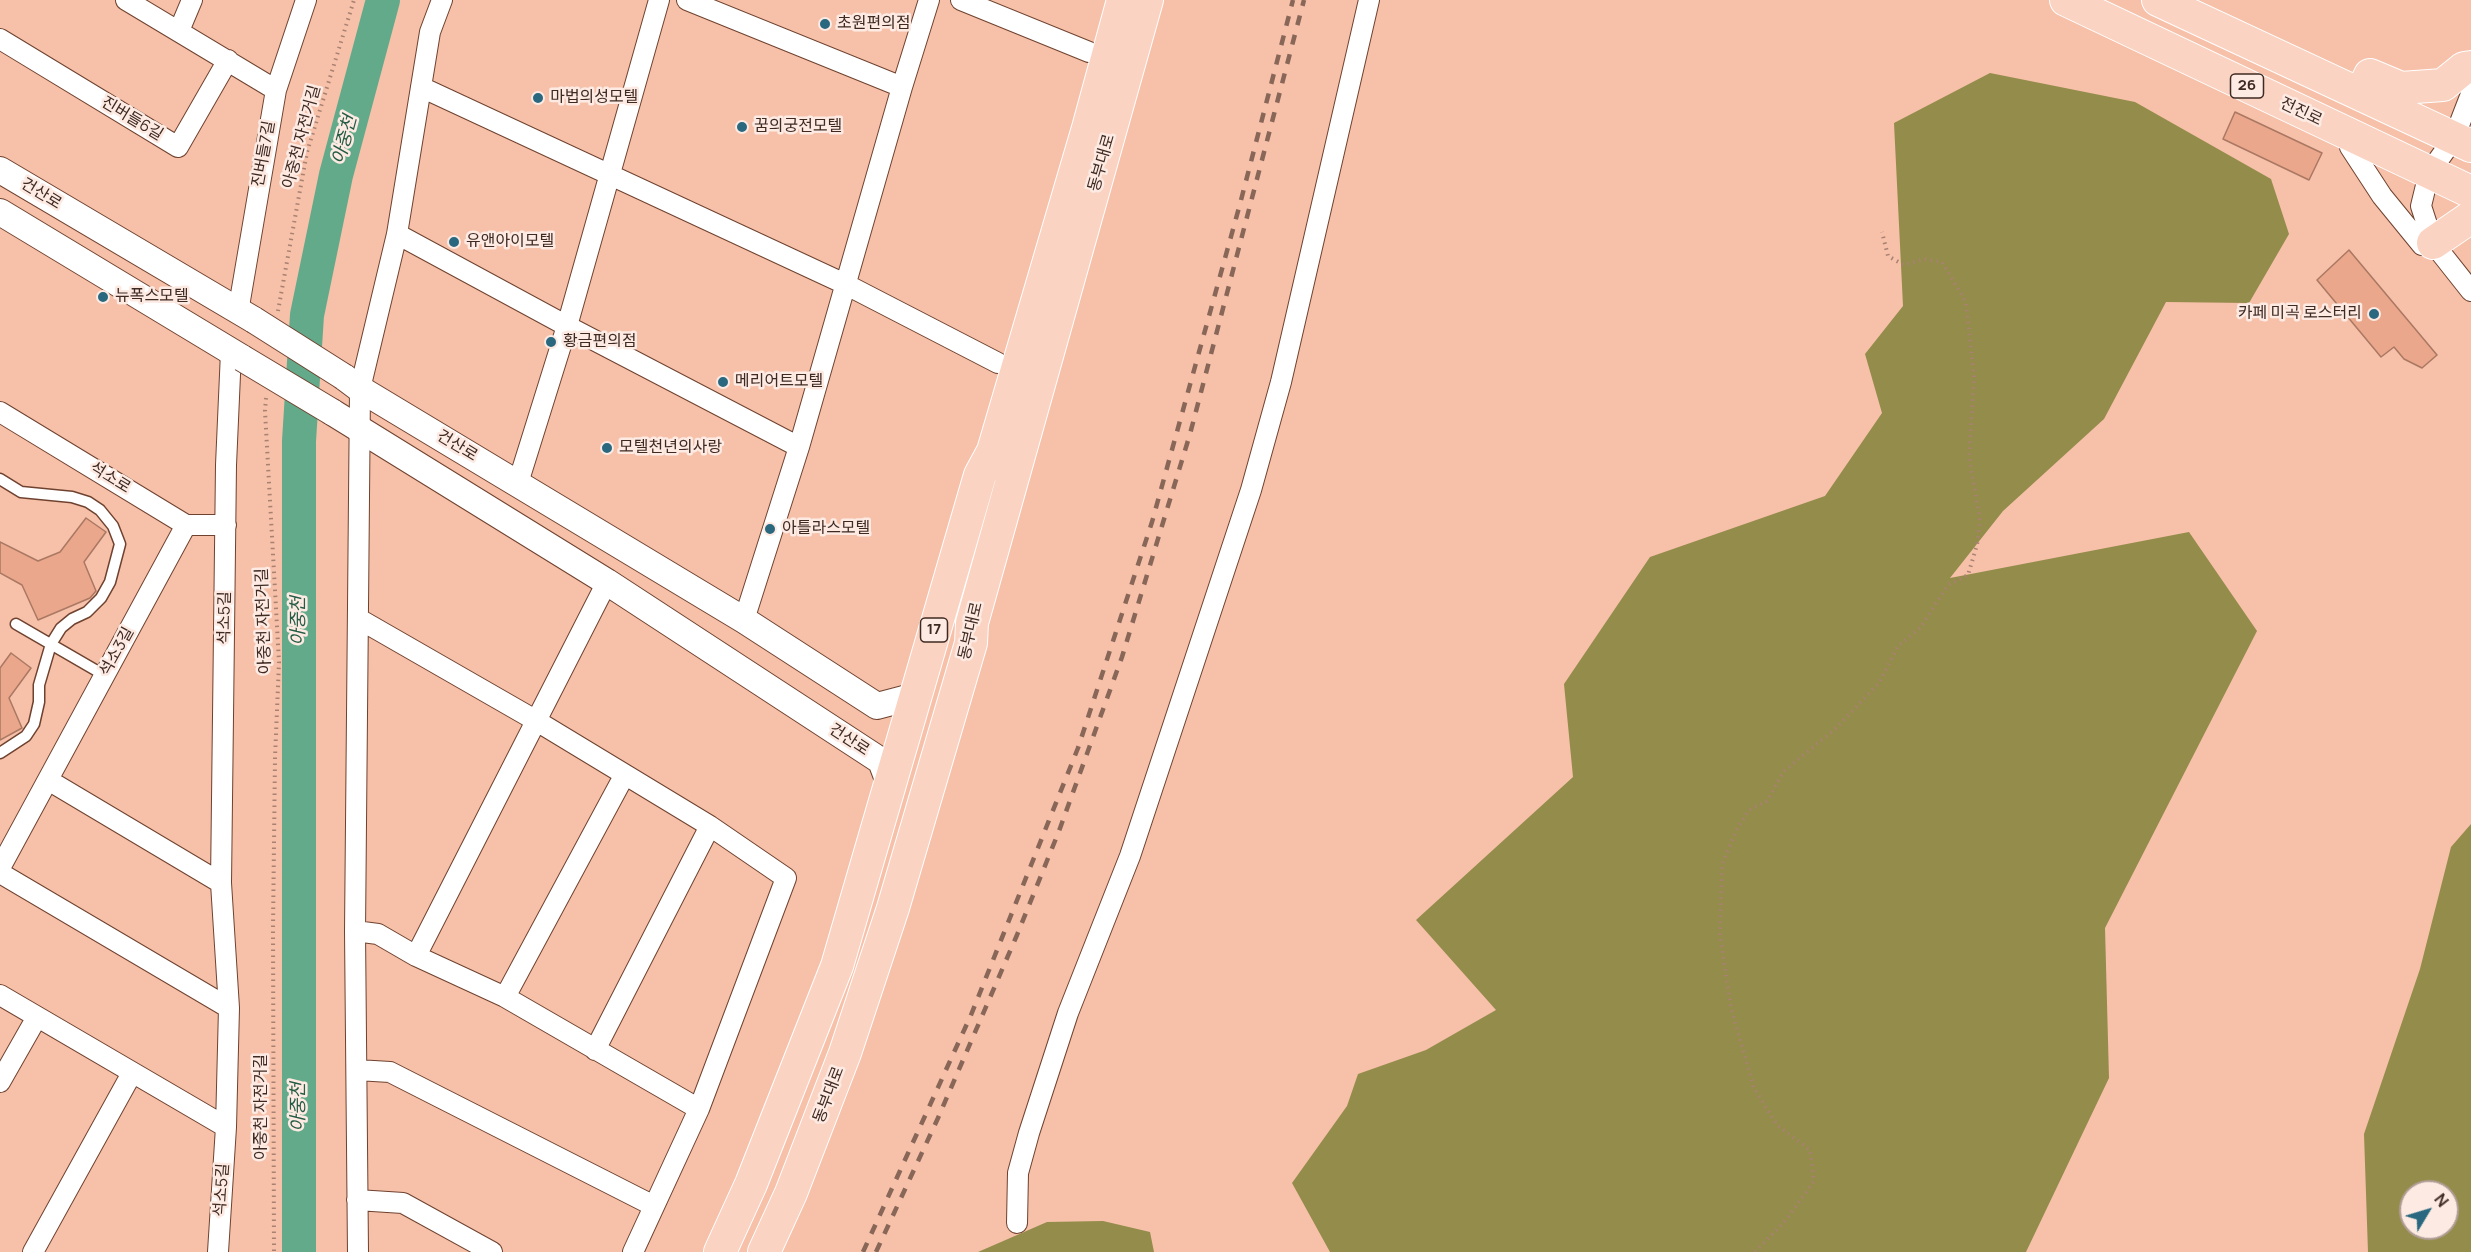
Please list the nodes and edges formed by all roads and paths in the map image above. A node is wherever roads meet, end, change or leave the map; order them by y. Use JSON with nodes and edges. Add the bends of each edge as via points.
{"nodes":[{"id":1,"x":126,"y":0,"type":"edge"},
{"id":2,"x":192,"y":0,"type":"edge"},
{"id":3,"x":306,"y":0,"type":"edge"},
{"id":4,"x":354,"y":0,"type":"edge"},
{"id":5,"x":442,"y":0,"type":"edge"},
{"id":6,"x":659,"y":0,"type":"edge"},
{"id":7,"x":687,"y":0,"type":"edge"},
{"id":8,"x":929,"y":0,"type":"edge"},
{"id":9,"x":961,"y":0,"type":"edge"},
{"id":10,"x":1104,"y":0,"type":"edge"},
{"id":11,"x":1123,"y":0,"type":"edge"},
{"id":12,"x":1147,"y":0,"type":"edge"},
{"id":13,"x":1164,"y":0,"type":"edge"},
{"id":14,"x":1369,"y":0,"type":"edge"},
{"id":15,"x":2066,"y":0,"type":"edge"},
{"id":16,"x":2158,"y":0,"type":"edge"},
{"id":17,"x":179,"y":31,"type":"junction"},
{"id":18,"x":0,"y":39,"type":"edge"},
{"id":19,"x":1089,"y":52,"type":"junction"},
{"id":20,"x":228,"y":60,"type":"junction"},
{"id":21,"x":2471,"y":67,"type":"edge"},
{"id":22,"x":421,"y":87,"type":"junction"},
{"id":23,"x":902,"y":87,"type":"junction"},
{"id":24,"x":276,"y":90,"type":"junction"},
{"id":25,"x":2361,"y":94,"type":"junction"},
{"id":26,"x":2471,"y":94,"type":"edge"},
{"id":27,"x":2355,"y":137,"type":"junction"},
{"id":28,"x":2462,"y":142,"type":"edge"},
{"id":29,"x":0,"y":170,"type":"edge"},
{"id":30,"x":2429,"y":172,"type":"junction"},
{"id":31,"x":610,"y":175,"type":"junction"},
{"id":32,"x":2471,"y":192,"type":"edge"},
{"id":33,"x":0,"y":212,"type":"edge"},
{"id":34,"x":2471,"y":216,"type":"edge"},
{"id":35,"x":1881,"y":232,"type":"dead end"},
{"id":36,"x":397,"y":234,"type":"junction"},
{"id":37,"x":2433,"y":243,"type":"junction"},
{"id":38,"x":845,"y":284,"type":"junction"},
{"id":39,"x":2471,"y":291,"type":"edge"},
{"id":40,"x":256,"y":317,"type":"junction"},
{"id":41,"x":567,"y":326,"type":"junction"},
{"id":42,"x":237,"y":355,"type":"junction"},
{"id":43,"x":998,"y":363,"type":"junction"},
{"id":44,"x":352,"y":383,"type":"junction"},
{"id":45,"x":267,"y":392,"type":"dead end"},
{"id":46,"x":0,"y":412,"type":"edge"},
{"id":47,"x":360,"y":430,"type":"junction"},
{"id":48,"x":798,"y":447,"type":"junction"},
{"id":49,"x":980,"y":475,"type":"junction"},
{"id":50,"x":0,"y":479,"type":"edge"},
{"id":51,"x":518,"y":483,"type":"junction"},
{"id":52,"x":186,"y":525,"type":"junction"},
{"id":53,"x":226,"y":525,"type":"junction"},
{"id":54,"x":608,"y":582,"type":"junction"},
{"id":55,"x":359,"y":619,"type":"junction"},
{"id":56,"x":744,"y":620,"type":"junction"},
{"id":57,"x":16,"y":624,"type":"dead end"},
{"id":58,"x":51,"y":644,"type":"junction"},
{"id":59,"x":971,"y":644,"type":"junction"},
{"id":60,"x":104,"y":675,"type":"junction"},
{"id":61,"x":915,"y":696,"type":"junction"},
{"id":62,"x":535,"y":720,"type":"junction"},
{"id":63,"x":0,"y":753,"type":"edge"},
{"id":64,"x":624,"y":776,"type":"junction"},
{"id":65,"x":48,"y":780,"type":"junction"},
{"id":66,"x":890,"y":785,"type":"junction"},
{"id":67,"x":710,"y":826,"type":"junction"},
{"id":68,"x":0,"y":868,"type":"edge"},
{"id":69,"x":0,"y":873,"type":"edge"},
{"id":70,"x":221,"y":883,"type":"junction"},
{"id":71,"x":355,"y":931,"type":"junction"},
{"id":72,"x":416,"y":956,"type":"junction"},
{"id":73,"x":0,"y":995,"type":"edge"},
{"id":74,"x":505,"y":997,"type":"junction"},
{"id":75,"x":229,"y":1008,"type":"junction"},
{"id":76,"x":37,"y":1017,"type":"junction"},
{"id":77,"x":595,"y":1050,"type":"junction"},
{"id":78,"x":357,"y":1070,"type":"junction"},
{"id":79,"x":132,"y":1073,"type":"junction"},
{"id":80,"x":0,"y":1082,"type":"edge"},
{"id":81,"x":699,"y":1109,"type":"junction"},
{"id":82,"x":226,"y":1127,"type":"junction"},
{"id":83,"x":357,"y":1200,"type":"junction"},
{"id":84,"x":654,"y":1206,"type":"junction"},
{"id":85,"x":1017,"y":1222,"type":"dead end"},
{"id":86,"x":485,"y":1250,"type":"edge"},
{"id":87,"x":212,"y":1251,"type":"edge"},
{"id":88,"x":33,"y":1252,"type":"edge"},
{"id":89,"x":274,"y":1252,"type":"edge"},
{"id":90,"x":358,"y":1252,"type":"edge"},
{"id":91,"x":633,"y":1252,"type":"edge"},
{"id":92,"x":720,"y":1252,"type":"edge"},
{"id":93,"x":764,"y":1252,"type":"edge"},
{"id":94,"x":1755,"y":1252,"type":"edge"}],
"edges":[{"from":1,"to":17,"type":"street"},
{"from":2,"to":17,"type":"street"},
{"from":3,"to":24,"type":"street","name":"진버들7길"},
{"from":4,"to":40,"type":"path","name":"아중천 자전거길","via":[[308,152],[283,276]]},
{"from":5,"to":22,"type":"street","via":[[430,32]]},
{"from":6,"to":31,"type":"street"},
{"from":7,"to":23,"type":"street"},
{"from":8,"to":23,"type":"street"},
{"from":9,"to":19,"type":"street"},
{"from":10,"to":19,"type":"main road","name":"동부대로"},
{"from":11,"to":49,"type":"main road","name":"동부대로","number":"17","via":[[993,451]]},
{"from":12,"to":59,"type":"main road","name":"동부대로","number":"17","via":[[975,612]]},
{"from":13,"to":59,"type":"main road","via":[[985,624]]},
{"from":14,"to":85,"type":"street","via":[[1281,382],[1251,490],[1130,856],[1068,1013],[1029,1133],[1018,1173]]},
{"from":15,"to":27,"type":"main road","name":"전진로","number":"26"},
{"from":16,"to":25,"type":"main road","number":"26"},
{"from":17,"to":20,"type":"street"},
{"from":18,"to":20,"type":"street","name":"진버들6길","via":[[178,147]]},
{"from":19,"to":43,"type":"main road","name":"동부대로"},
{"from":20,"to":24,"type":"street"},
{"from":21,"to":25,"type":"main road","via":[[2437,86],[2401,88],[2370,75]]},
{"from":22,"to":31,"type":"street"},
{"from":22,"to":36,"type":"street"},
{"from":23,"to":38,"type":"street"},
{"from":24,"to":40,"type":"street","name":"진버들7길"},
{"from":25,"to":28,"type":"main road","number":"26"},
{"from":26,"to":28,"type":"street"},
{"from":27,"to":30,"type":"main road","name":"전진로","number":"26"},
{"from":27,"to":37,"type":"street","via":[[2350,147],[2382,196],[2422,245]]},
{"from":28,"to":30,"type":"street"},
{"from":29,"to":40,"type":"street","name":"건산로"},
{"from":30,"to":32,"type":"main road","name":"전진로","number":"26"},
{"from":30,"to":37,"type":"street","via":[[2421,206]]},
{"from":31,"to":38,"type":"street"},
{"from":31,"to":41,"type":"street"},
{"from":33,"to":42,"type":"street","name":"건산로"},
{"from":34,"to":37,"type":"main road"},
{"from":35,"to":94,"type":"path","via":[[1888,256],[1904,265],[1924,259],[1942,262],[1966,302],[1974,377],[1969,457],[1980,520],[1968,575],[1948,585],[1921,627],[1898,646],[1879,683],[1835,729],[1784,771],[1767,801],[1749,810],[1722,865],[1720,935],[1731,1008],[1754,1088],[1777,1125],[1810,1150],[1814,1181],[1786,1220]]},
{"from":36,"to":41,"type":"street"},
{"from":36,"to":44,"type":"street"},
{"from":37,"to":39,"type":"street"},
{"from":38,"to":43,"type":"street"},
{"from":38,"to":48,"type":"street"},
{"from":40,"to":44,"type":"street","name":"건산로","bridge":true},
{"from":41,"to":48,"type":"street"},
{"from":41,"to":51,"type":"street"},
{"from":42,"to":47,"type":"street","name":"건산로","bridge":true},
{"from":42,"to":53,"type":"street","name":"석소5길"},
{"from":43,"to":49,"type":"main road","name":"동부대로","via":[[977,447]]},
{"from":44,"to":47,"type":"street"},
{"from":44,"to":51,"type":"street","name":"건산로"},
{"from":45,"to":89,"type":"path","name":"아중천 자전거길","via":[[279,662],[273,906]]},
{"from":46,"to":52,"type":"street","name":"석소로"},
{"from":47,"to":54,"type":"street","name":"건산로"},
{"from":47,"to":55,"type":"street"},
{"from":48,"to":56,"type":"street"},
{"from":49,"to":61,"type":"main road","name":"동부대로","number":"17"},
{"from":50,"to":58,"type":"lane","via":[[21,492],[88,502],[113,526],[120,544],[110,582],[101,598],[61,628]]},
{"from":51,"to":56,"type":"street","name":"건산로"},
{"from":52,"to":53,"type":"street"},
{"from":52,"to":60,"type":"street","name":"석소3길"},
{"from":53,"to":70,"type":"street","name":"석소5길"},
{"from":54,"to":62,"type":"street"},
{"from":54,"to":66,"type":"street","name":"건산로","via":[[881,761]]},
{"from":55,"to":62,"type":"street"},
{"from":55,"to":71,"type":"street"},
{"from":56,"to":61,"type":"street","name":"건산로","via":[[877,706]]},
{"from":57,"to":58,"type":"lane"},
{"from":58,"to":60,"type":"lane"},
{"from":58,"to":63,"type":"lane","via":[[39,684],[34,724],[26,736]]},
{"from":59,"to":93,"type":"main road","name":"동부대로","number":"17","via":[[893,908],[845,1053]]},
{"from":60,"to":65,"type":"street","name":"석소3길"},
{"from":61,"to":66,"type":"main road","name":"동부대로","number":"17"},
{"from":62,"to":64,"type":"street"},
{"from":62,"to":72,"type":"street"},
{"from":64,"to":67,"type":"street"},
{"from":64,"to":74,"type":"street"},
{"from":65,"to":68,"type":"street","name":"석소3길"},
{"from":65,"to":70,"type":"street"},
{"from":66,"to":92,"type":"main road","name":"동부대로","number":"17","via":[[837,966],[752,1184]]},
{"from":67,"to":77,"type":"street"},
{"from":67,"to":81,"type":"street","via":[[786,878]]},
{"from":69,"to":75,"type":"street"},
{"from":70,"to":75,"type":"street","name":"석소5길"},
{"from":71,"to":72,"type":"street","via":[[378,934]]},
{"from":71,"to":78,"type":"street"},
{"from":72,"to":74,"type":"street"},
{"from":73,"to":76,"type":"street"},
{"from":74,"to":77,"type":"street"},
{"from":75,"to":82,"type":"street","name":"석소5길"},
{"from":76,"to":79,"type":"street"},
{"from":76,"to":80,"type":"street"},
{"from":77,"to":81,"type":"street"},
{"from":78,"to":83,"type":"street"},
{"from":78,"to":84,"type":"street","via":[[390,1072]]},
{"from":79,"to":82,"type":"street"},
{"from":79,"to":88,"type":"street"},
{"from":81,"to":84,"type":"street"},
{"from":82,"to":87,"type":"street","name":"석소5길"},
{"from":83,"to":86,"type":"street","via":[[403,1203]]},
{"from":83,"to":90,"type":"street"},
{"from":84,"to":91,"type":"street"}]}
